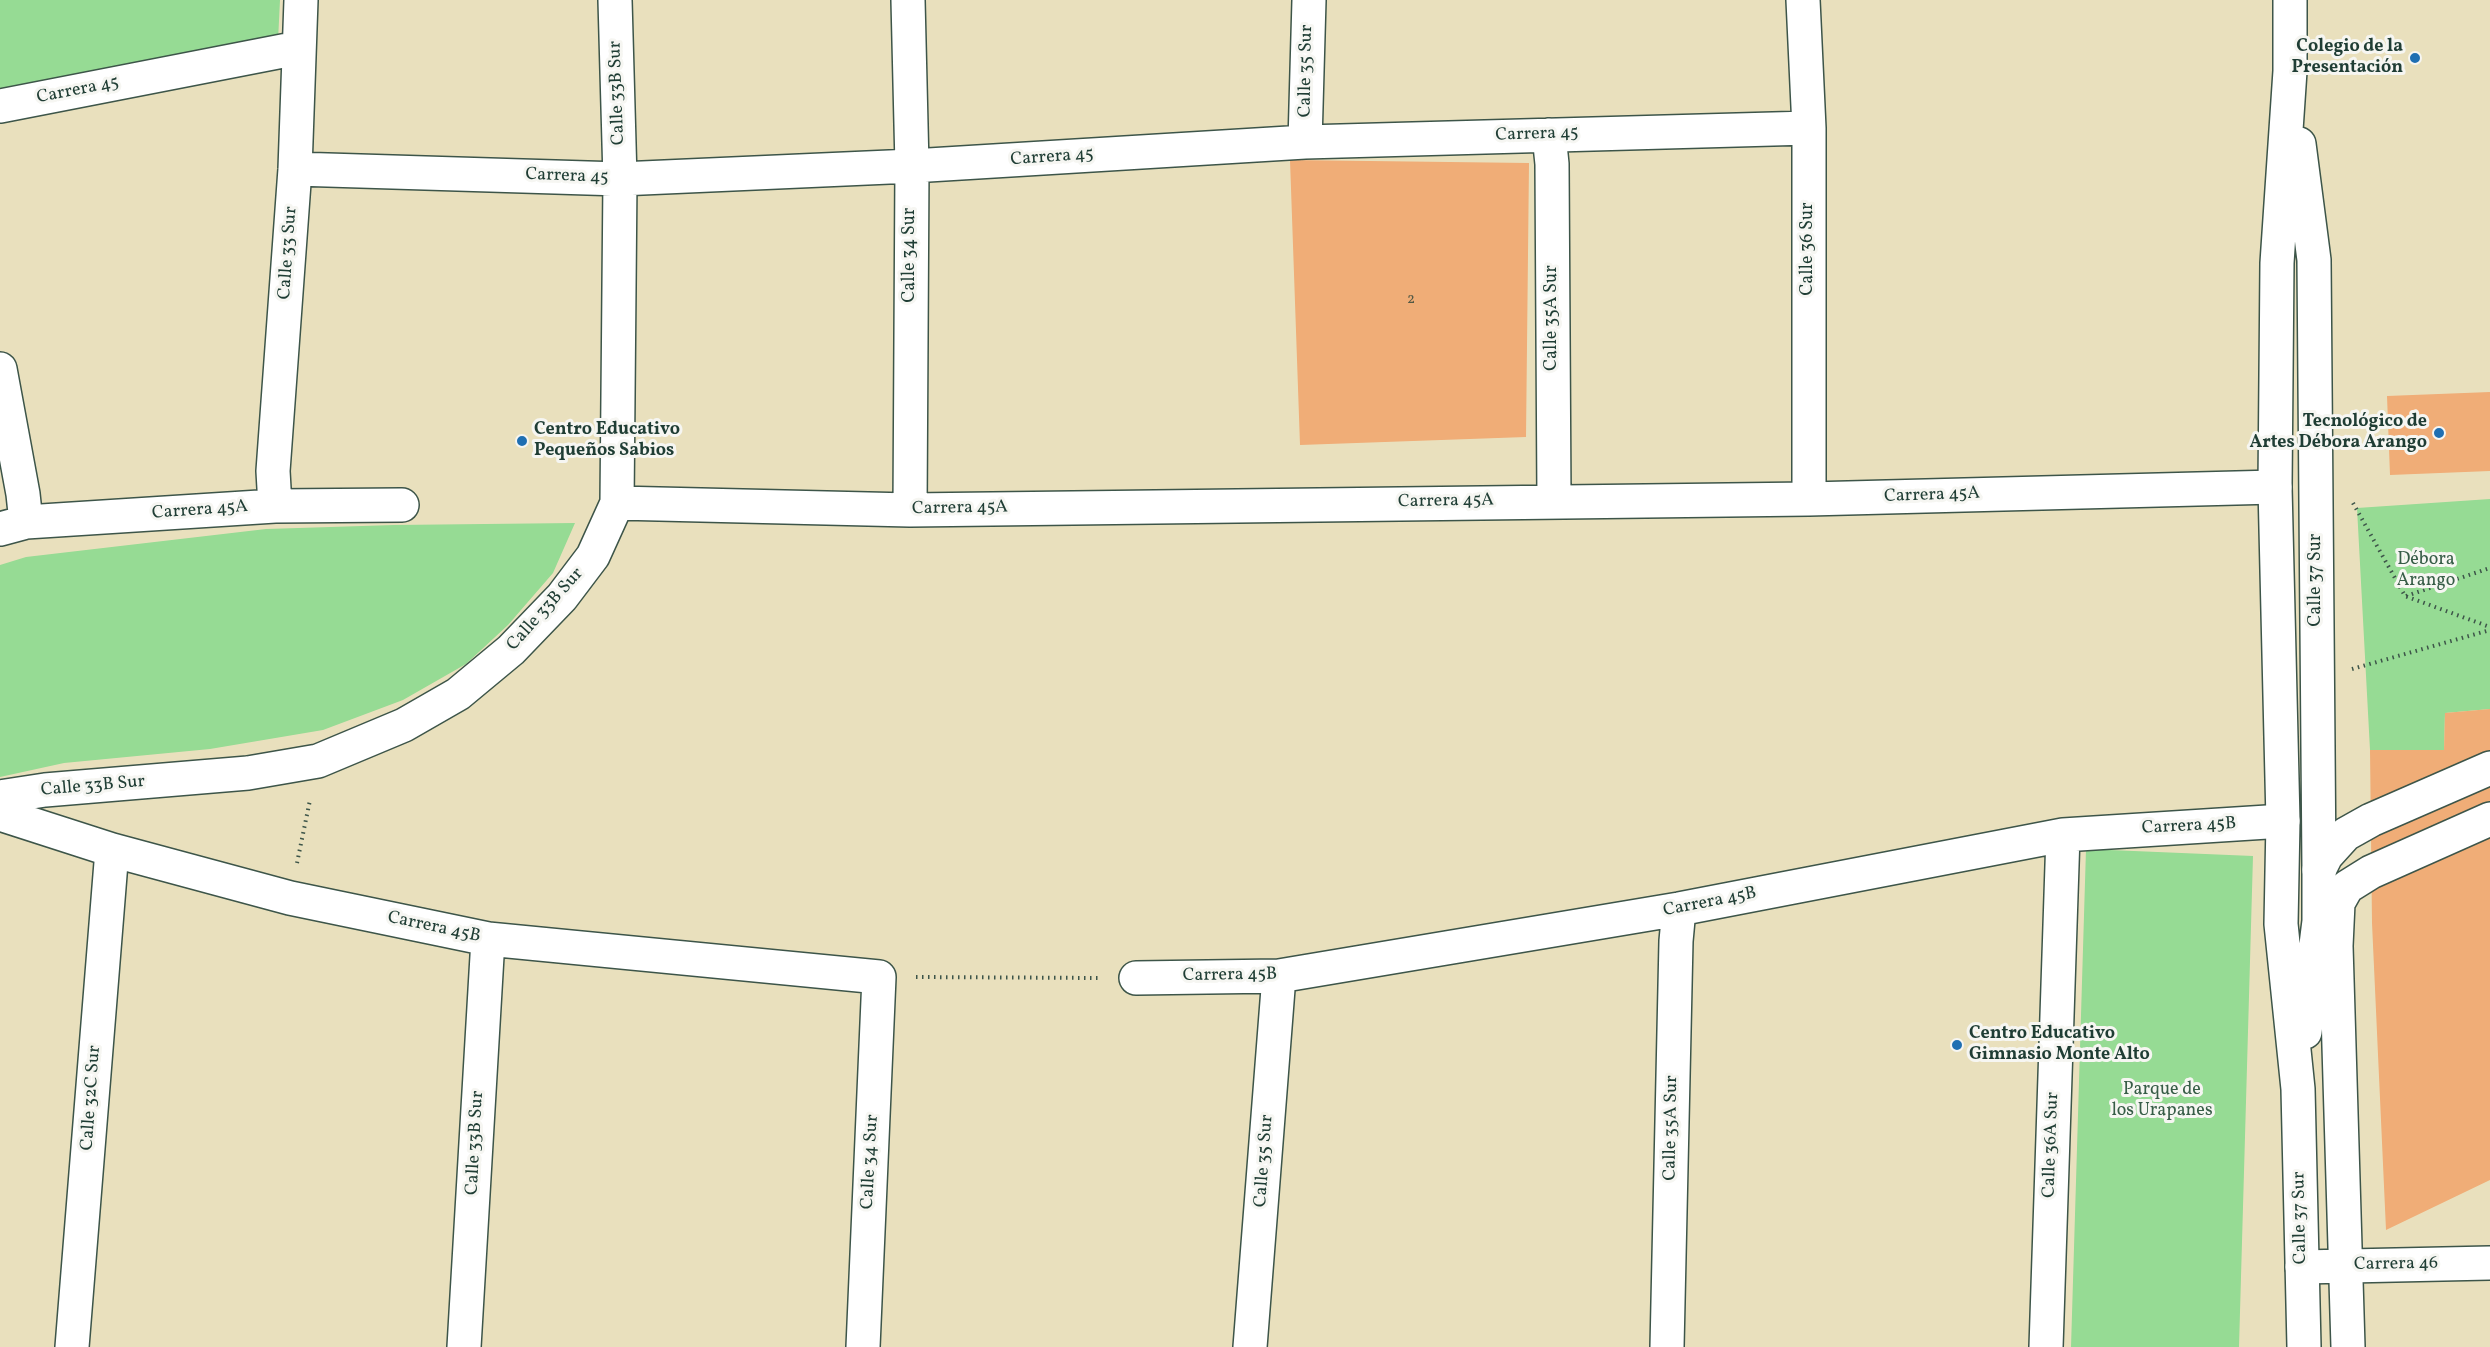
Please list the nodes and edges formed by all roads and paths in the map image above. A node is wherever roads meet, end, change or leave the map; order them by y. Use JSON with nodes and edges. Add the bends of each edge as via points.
{"nodes":[{"id":1,"x":301,"y":0,"type":"edge"},
{"id":2,"x":615,"y":0,"type":"edge"},
{"id":3,"x":908,"y":0,"type":"edge"},
{"id":4,"x":1309,"y":0,"type":"edge"},
{"id":5,"x":1803,"y":0,"type":"edge"},
{"id":6,"x":2290,"y":0,"type":"edge"},
{"id":7,"x":298,"y":48,"type":"junction"},
{"id":8,"x":2290,"y":71,"type":"junction"},
{"id":9,"x":0,"y":106,"type":"edge"},
{"id":10,"x":1809,"y":128,"type":"junction"},
{"id":11,"x":1549,"y":135,"type":"junction"},
{"id":12,"x":1305,"y":142,"type":"junction"},
{"id":13,"x":912,"y":166,"type":"junction"},
{"id":14,"x":295,"y":169,"type":"junction"},
{"id":15,"x":621,"y":179,"type":"junction"},
{"id":16,"x":0,"y":369,"type":"edge"},
{"id":17,"x":2275,"y":487,"type":"junction"},
{"id":18,"x":1809,"y":499,"type":"junction"},
{"id":19,"x":2350,"y":500,"type":"dead end"},
{"id":20,"x":1554,"y":501,"type":"junction"},
{"id":21,"x":617,"y":503,"type":"junction"},
{"id":22,"x":402,"y":505,"type":"dead end"},
{"id":23,"x":274,"y":506,"type":"junction"},
{"id":24,"x":910,"y":510,"type":"junction"},
{"id":25,"x":13,"y":525,"type":"edge"},
{"id":26,"x":2490,"y":568,"type":"edge"},
{"id":27,"x":2405,"y":596,"type":"junction"},
{"id":28,"x":2490,"y":628,"type":"edge"},
{"id":29,"x":2349,"y":670,"type":"dead end"},
{"id":30,"x":318,"y":761,"type":"junction"},
{"id":31,"x":2490,"y":768,"type":"edge"},
{"id":32,"x":0,"y":796,"type":"edge"},
{"id":33,"x":0,"y":814,"type":"edge"},
{"id":34,"x":2490,"y":819,"type":"edge"},
{"id":35,"x":2283,"y":821,"type":"junction"},
{"id":36,"x":2063,"y":835,"type":"junction"},
{"id":37,"x":112,"y":849,"type":"junction"},
{"id":38,"x":2319,"y":870,"type":"junction"},
{"id":39,"x":290,"y":898,"type":"junction"},
{"id":40,"x":1680,"y":909,"type":"junction"},
{"id":41,"x":488,"y":939,"type":"junction"},
{"id":42,"x":1279,"y":976,"type":"junction"},
{"id":43,"x":879,"y":977,"type":"junction"},
{"id":44,"x":1136,"y":978,"type":"joint"},
{"id":45,"x":2298,"y":1089,"type":"junction"},
{"id":46,"x":2490,"y":1263,"type":"edge"},
{"id":47,"x":2345,"y":1266,"type":"junction"},
{"id":48,"x":2302,"y":1267,"type":"junction"},
{"id":49,"x":72,"y":1347,"type":"edge"},
{"id":50,"x":464,"y":1347,"type":"edge"},
{"id":51,"x":863,"y":1347,"type":"edge"},
{"id":52,"x":1250,"y":1347,"type":"edge"},
{"id":53,"x":1667,"y":1347,"type":"edge"},
{"id":54,"x":2046,"y":1347,"type":"edge"},
{"id":55,"x":2304,"y":1347,"type":"edge"},
{"id":56,"x":2348,"y":1347,"type":"edge"}],
"edges":[{"from":1,"to":7,"type":"street","name":"Calle 33 Sur"},
{"from":2,"to":15,"type":"street","name":"Calle 33B Sur"},
{"from":3,"to":13,"type":"street","name":"Calle 34 Sur"},
{"from":4,"to":12,"type":"street","name":"Calle 35 Sur"},
{"from":5,"to":10,"type":"street","name":"Calle 36 Sur"},
{"from":6,"to":8,"type":"street","name":"Calle 37 Sur"},
{"from":7,"to":9,"type":"street","name":"Carrera 45"},
{"from":7,"to":14,"type":"street","name":"Calle 33 Sur"},
{"from":8,"to":17,"type":"street","name":"Calle 37 Sur","via":[[2277,262]]},
{"from":8,"to":38,"type":"street","name":"Calle 37 Sur","via":[[2314,260]]},
{"from":10,"to":11,"type":"street","name":"Carrera 45"},
{"from":10,"to":18,"type":"street","name":"Calle 36 Sur"},
{"from":11,"to":12,"type":"street","name":"Carrera 45"},
{"from":11,"to":20,"type":"street","name":"Calle 35A Sur"},
{"from":12,"to":13,"type":"street","name":"Carrera 45"},
{"from":13,"to":15,"type":"street","name":"Carrera 45"},
{"from":13,"to":24,"type":"street","name":"Calle 34 Sur"},
{"from":14,"to":15,"type":"street","name":"Carrera 45"},
{"from":14,"to":23,"type":"street","name":"Calle 33 Sur","via":[[273,471]]},
{"from":15,"to":21,"type":"street","name":"Calle 33B Sur"},
{"from":16,"to":25,"type":"street","via":[[23,494]]},
{"from":17,"to":18,"type":"street","name":"Carrera 45A"},
{"from":17,"to":35,"type":"street","name":"Calle 37 Sur"},
{"from":18,"to":20,"type":"street","name":"Carrera 45A"},
{"from":19,"to":27,"type":"path"},
{"from":20,"to":24,"type":"street","name":"Carrera 45A"},
{"from":21,"to":24,"type":"street","name":"Carrera 45A"},
{"from":21,"to":30,"type":"street","name":"Calle 33B Sur","via":[[593,556],[562,597],[511,650],[458,694],[404,725]]},
{"from":22,"to":23,"type":"street","name":"Carrera 45A"},
{"from":23,"to":25,"type":"street","name":"Carrera 45A"},
{"from":26,"to":27,"type":"path"},
{"from":27,"to":28,"type":"path"},
{"from":28,"to":29,"type":"path"},
{"from":30,"to":32,"type":"street","name":"Calle 33B Sur","via":[[248,773]]},
{"from":30,"to":39,"type":"path"},
{"from":31,"to":38,"type":"street","via":[[2346,834]]},
{"from":33,"to":37,"type":"street","name":"Carrera 45B"},
{"from":34,"to":47,"type":"street","via":[[2371,872],[2347,887],[2337,903]]},
{"from":35,"to":36,"type":"street","name":"Carrera 45B"},
{"from":35,"to":45,"type":"street","name":"Calle 37 Sur","via":[[2281,924]]},
{"from":36,"to":40,"type":"street","name":"Carrera 45B"},
{"from":36,"to":54,"type":"street","name":"Calle 36A Sur"},
{"from":37,"to":39,"type":"street","name":"Carrera 45B"},
{"from":37,"to":49,"type":"street","name":"Calle 32C Sur"},
{"from":38,"to":45,"type":"street","name":"Calle 37 Sur","via":[[2319,921]]},
{"from":39,"to":41,"type":"street","name":"Carrera 45B"},
{"from":40,"to":42,"type":"street","name":"Carrera 45B"},
{"from":40,"to":53,"type":"street","name":"Calle 35A Sur","via":[[1676,941]]},
{"from":41,"to":43,"type":"street","name":"Carrera 45B"},
{"from":41,"to":50,"type":"street","name":"Calle 33B Sur"},
{"from":42,"to":44,"type":"street","name":"Carrera 45B"},
{"from":42,"to":52,"type":"street","name":"Calle 35 Sur"},
{"from":43,"to":44,"type":"path"},
{"from":43,"to":51,"type":"street","name":"Calle 34 Sur"},
{"from":45,"to":48,"type":"street","name":"Calle 37 Sur"},
{"from":46,"to":47,"type":"street","name":"Carrera 46"},
{"from":47,"to":48,"type":"street","name":"Carrera 46"},
{"from":47,"to":56,"type":"street"},
{"from":48,"to":55,"type":"street","name":"Calle 37 Sur"}]}
